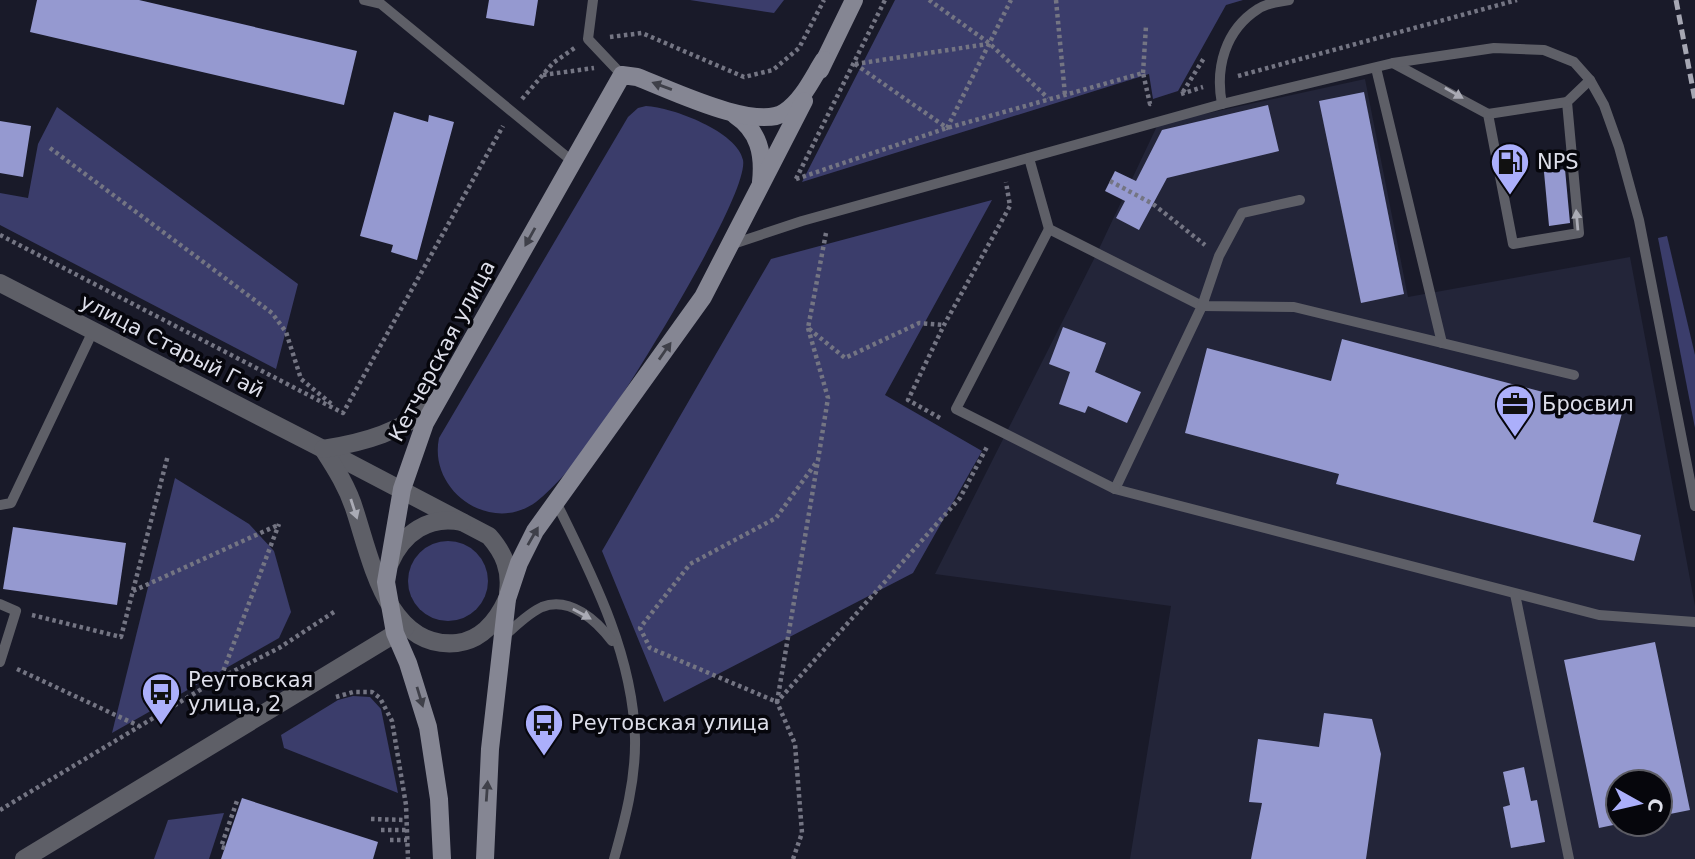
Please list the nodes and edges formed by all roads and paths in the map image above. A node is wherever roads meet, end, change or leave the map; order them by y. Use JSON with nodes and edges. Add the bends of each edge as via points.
{"nodes":[{"id":1,"x":364,"y":0,"type":"edge"},
{"id":2,"x":593,"y":0,"type":"edge"},
{"id":3,"x":824,"y":0,"type":"edge"},
{"id":4,"x":855,"y":0,"type":"edge"},
{"id":5,"x":885,"y":0,"type":"edge"},
{"id":6,"x":929,"y":0,"type":"edge"},
{"id":7,"x":1011,"y":0,"type":"edge"},
{"id":8,"x":1056,"y":0,"type":"edge"},
{"id":9,"x":1289,"y":0,"type":"edge"},
{"id":10,"x":1517,"y":0,"type":"edge"},
{"id":11,"x":1146,"y":26,"type":"dead end"},
{"id":12,"x":588,"y":39,"type":"junction"},
{"id":13,"x":989,"y":43,"type":"junction"},
{"id":14,"x":824,"y":60,"type":"junction"},
{"id":15,"x":1393,"y":63,"type":"junction"},
{"id":16,"x":855,"y":64,"type":"junction"},
{"id":17,"x":1376,"y":68,"type":"junction"},
{"id":18,"x":618,"y":70,"type":"junction"},
{"id":19,"x":1143,"y":73,"type":"junction"},
{"id":20,"x":542,"y":75,"type":"junction"},
{"id":21,"x":1590,"y":80,"type":"junction"},
{"id":22,"x":1218,"y":82,"type":"junction"},
{"id":23,"x":1065,"y":95,"type":"junction"},
{"id":24,"x":1171,"y":97,"type":"dead end"},
{"id":25,"x":1049,"y":99,"type":"junction"},
{"id":26,"x":1160,"y":101,"type":"dead end"},
{"id":27,"x":1567,"y":102,"type":"junction"},
{"id":28,"x":1222,"y":104,"type":"junction"},
{"id":29,"x":513,"y":110,"type":"junction"},
{"id":30,"x":726,"y":110,"type":"junction"},
{"id":31,"x":1488,"y":114,"type":"junction"},
{"id":32,"x":947,"y":128,"type":"junction"},
{"id":33,"x":50,"y":148,"type":"dead end"},
{"id":34,"x":1029,"y":158,"type":"junction"},
{"id":35,"x":572,"y":161,"type":"junction"},
{"id":36,"x":1110,"y":181,"type":"dead end"},
{"id":37,"x":1006,"y":183,"type":"dead end"},
{"id":38,"x":757,"y":195,"type":"junction"},
{"id":39,"x":1300,"y":200,"type":"dead end"},
{"id":40,"x":1048,"y":229,"type":"junction"},
{"id":41,"x":826,"y":233,"type":"dead end"},
{"id":42,"x":0,"y":235,"type":"edge"},
{"id":43,"x":733,"y":244,"type":"junction"},
{"id":44,"x":1219,"y":256,"type":"junction"},
{"id":45,"x":0,"y":283,"type":"edge"},
{"id":46,"x":1202,"y":306,"type":"junction"},
{"id":47,"x":944,"y":325,"type":"junction"},
{"id":48,"x":808,"y":328,"type":"junction"},
{"id":49,"x":93,"y":331,"type":"junction"},
{"id":50,"x":1442,"y":343,"type":"junction"},
{"id":51,"x":1574,"y":375,"type":"dead end"},
{"id":52,"x":438,"y":400,"type":"junction"},
{"id":53,"x":343,"y":413,"type":"junction"},
{"id":54,"x":942,"y":419,"type":"dead end"},
{"id":55,"x":977,"y":438,"type":"dead end"},
{"id":56,"x":988,"y":444,"type":"junction"},
{"id":57,"x":996,"y":448,"type":"dead end"},
{"id":58,"x":323,"y":449,"type":"junction"},
{"id":59,"x":168,"y":456,"type":"dead end"},
{"id":60,"x":818,"y":460,"type":"junction"},
{"id":61,"x":401,"y":489,"type":"junction"},
{"id":62,"x":1115,"y":489,"type":"junction"},
{"id":63,"x":556,"y":502,"type":"junction"},
{"id":64,"x":0,"y":505,"type":"edge"},
{"id":65,"x":1695,"y":506,"type":"edge"},
{"id":66,"x":478,"y":528,"type":"junction"},
{"id":67,"x":388,"y":566,"type":"junction"},
{"id":68,"x":134,"y":592,"type":"junction"},
{"id":69,"x":1515,"y":594,"type":"junction"},
{"id":70,"x":507,"y":599,"type":"junction"},
{"id":71,"x":389,"y":600,"type":"junction"},
{"id":72,"x":0,"y":604,"type":"edge"},
{"id":73,"x":16,"y":611,"type":"junction"},
{"id":74,"x":334,"y":612,"type":"dead end"},
{"id":75,"x":1695,"y":622,"type":"edge"},
{"id":76,"x":400,"y":630,"type":"junction"},
{"id":77,"x":502,"y":638,"type":"junction"},
{"id":78,"x":616,"y":646,"type":"junction"},
{"id":79,"x":0,"y":662,"type":"edge"},
{"id":80,"x":220,"y":678,"type":"junction"},
{"id":81,"x":329,"y":701,"type":"dead end"},
{"id":82,"x":777,"y":702,"type":"junction"},
{"id":83,"x":140,"y":726,"type":"junction"},
{"id":84,"x":238,"y":798,"type":"dead end"},
{"id":85,"x":0,"y":810,"type":"edge"},
{"id":86,"x":371,"y":818,"type":"dead end"},
{"id":87,"x":405,"y":820,"type":"junction"},
{"id":88,"x":381,"y":830,"type":"dead end"},
{"id":89,"x":406,"y":830,"type":"junction"},
{"id":90,"x":407,"y":839,"type":"junction"},
{"id":91,"x":390,"y":840,"type":"dead end"},
{"id":92,"x":225,"y":848,"type":"dead end"},
{"id":93,"x":23,"y":859,"type":"edge"},
{"id":94,"x":408,"y":859,"type":"edge"},
{"id":95,"x":442,"y":859,"type":"edge"},
{"id":96,"x":485,"y":859,"type":"edge"},
{"id":97,"x":614,"y":859,"type":"edge"},
{"id":98,"x":793,"y":859,"type":"edge"},
{"id":99,"x":1569,"y":859,"type":"edge"}],
"edges":[{"from":1,"to":29,"type":"lane","via":[[381,4]]},
{"from":2,"to":12,"type":"lane"},
{"from":3,"to":12,"type":"path","via":[[799,48],[773,70],[744,77],[642,33]]},
{"from":4,"to":14,"type":"main road"},
{"from":5,"to":16,"type":"path"},
{"from":6,"to":13,"type":"path"},
{"from":7,"to":13,"type":"path"},
{"from":8,"to":23,"type":"path"},
{"from":9,"to":22,"type":"lane","via":[[1259,8],[1228,36]]},
{"from":10,"to":22,"type":"path"},
{"from":11,"to":19,"type":"path"},
{"from":12,"to":18,"type":"lane"},
{"from":12,"to":20,"type":"path"},
{"from":13,"to":16,"type":"path"},
{"from":13,"to":25,"type":"path"},
{"from":13,"to":32,"type":"path"},
{"from":14,"to":30,"type":"main road","via":[[783,114],[756,117]]},
{"from":14,"to":38,"type":"main road"},
{"from":15,"to":17,"type":"lane"},
{"from":15,"to":21,"type":"lane","via":[[1523,47],[1560,54]]},
{"from":15,"to":31,"type":"lane","one_way":true},
{"from":16,"to":32,"type":"path"},
{"from":16,"to":32,"type":"path","via":[[796,179]]},
{"from":17,"to":28,"type":"lane"},
{"from":17,"to":50,"type":"lane"},
{"from":18,"to":20,"type":"path"},
{"from":30,"to":18,"type":"main road","one_way":true},
{"from":18,"to":35,"type":"main road","name":"Кетчерская улица"},
{"from":19,"to":23,"type":"path"},
{"from":19,"to":26,"type":"path","via":[[1150,104]]},
{"from":20,"to":29,"type":"path"},
{"from":21,"to":27,"type":"lane"},
{"from":21,"to":65,"type":"lane","via":[[1619,147],[1639,220]]},
{"from":22,"to":24,"type":"path"},
{"from":22,"to":28,"type":"lane"},
{"from":23,"to":25,"type":"path"},
{"from":25,"to":32,"type":"path"},
{"from":27,"to":31,"type":"lane"},
{"from":31,"to":27,"type":"lane","one_way":true,"via":[[1513,243],[1579,233]]},
{"from":28,"to":34,"type":"lane"},
{"from":29,"to":35,"type":"lane"},
{"from":29,"to":53,"type":"path"},
{"from":30,"to":38,"type":"main road","via":[[745,122],[759,142],[763,166]]},
{"from":33,"to":53,"type":"path","via":[[272,313],[286,332],[301,379]]},
{"from":34,"to":40,"type":"lane"},
{"from":34,"to":43,"type":"lane"},
{"from":35,"to":52,"type":"main road","name":"Кетчерская улица","one_way":true},
{"from":36,"to":44,"type":"path","via":[[1153,204]]},
{"from":37,"to":47,"type":"path","via":[[1010,206]]},
{"from":38,"to":43,"type":"main road"},
{"from":39,"to":44,"type":"lane","via":[[1242,213]]},
{"from":40,"to":46,"type":"lane"},
{"from":40,"to":62,"type":"lane","via":[[956,409]]},
{"from":41,"to":48,"type":"path"},
{"from":42,"to":53,"type":"path"},
{"from":63,"to":43,"type":"main road","one_way":true,"via":[[703,297]]},
{"from":44,"to":46,"type":"lane"},
{"from":45,"to":49,"type":"street","name":"улица Старый Гай"},
{"from":46,"to":50,"type":"lane","via":[[1294,307]]},
{"from":46,"to":62,"type":"lane"},
{"from":47,"to":48,"type":"path","via":[[919,323],[845,358]]},
{"from":47,"to":54,"type":"path","via":[[908,400]]},
{"from":48,"to":60,"type":"path","via":[[828,398]]},
{"from":49,"to":58,"type":"street","name":"улица Старый Гай"},
{"from":49,"to":64,"type":"lane","via":[[11,503]]},
{"from":50,"to":51,"type":"lane"},
{"from":52,"to":58,"type":"street","via":[[397,430]]},
{"from":52,"to":61,"type":"main road","name":"Кетчерская улица"},
{"from":55,"to":56,"type":"path"},
{"from":56,"to":57,"type":"path"},
{"from":56,"to":82,"type":"path","via":[[960,498]]},
{"from":58,"to":61,"type":"street","name":"улица Старый Гай"},
{"from":58,"to":71,"type":"street","one_way":true,"via":[[348,491],[366,550]]},
{"from":59,"to":68,"type":"path"},
{"from":60,"to":82,"type":"path"},
{"from":60,"to":82,"type":"path","via":[[776,518],[690,564],[640,628],[650,648]]},
{"from":61,"to":66,"type":"street","name":"улица Старый Гай"},
{"from":61,"to":67,"type":"main road","name":"Кетчерская улица"},
{"from":62,"to":69,"type":"lane"},
{"from":70,"to":63,"type":"main road","one_way":true,"via":[[526,547]]},
{"from":63,"to":78,"type":"lane","via":[[601,594]]},
{"from":66,"to":67,"type":"street","via":[[455,521],[429,523],[406,537]]},
{"from":66,"to":70,"type":"street","name":"улица Старый Гай","via":[[504,557]]},
{"from":67,"to":71,"type":"main road","name":"Кетчерская улица"},
{"from":68,"to":73,"type":"path","via":[[121,637]]},
{"from":68,"to":80,"type":"path","via":[[279,524]]},
{"from":69,"to":75,"type":"lane","via":[[1599,615]]},
{"from":69,"to":99,"type":"lane"},
{"from":70,"to":76,"type":"street","via":[[488,629],[459,642],[443,643]]},
{"from":70,"to":77,"type":"main road"},
{"from":71,"to":76,"type":"main road","name":"Кетчерская улица"},
{"from":72,"to":73,"type":"lane"},
{"from":73,"to":79,"type":"lane"},
{"from":74,"to":80,"type":"path","via":[[279,648]]},
{"from":76,"to":93,"type":"street"},
{"from":76,"to":95,"type":"main road","name":"Кетчерская улица","one_way":true,"via":[[428,727],[438,787]]},
{"from":77,"to":78,"type":"lane","one_way":true,"via":[[541,608],[553,605],[588,615]]},
{"from":96,"to":77,"type":"main road","one_way":true},
{"from":78,"to":97,"type":"lane","via":[[631,695],[635,740],[630,790]]},
{"from":79,"to":83,"type":"path"},
{"from":80,"to":83,"type":"path"},
{"from":81,"to":87,"type":"path","via":[[363,691],[380,698],[392,721]]},
{"from":82,"to":98,"type":"path","via":[[795,744],[802,832]]},
{"from":83,"to":85,"type":"path"},
{"from":84,"to":92,"type":"path","via":[[221,847]]},
{"from":86,"to":87,"type":"path"},
{"from":87,"to":89,"type":"path"},
{"from":88,"to":89,"type":"path"},
{"from":89,"to":90,"type":"path"},
{"from":90,"to":91,"type":"path"},
{"from":90,"to":94,"type":"path"}]}
